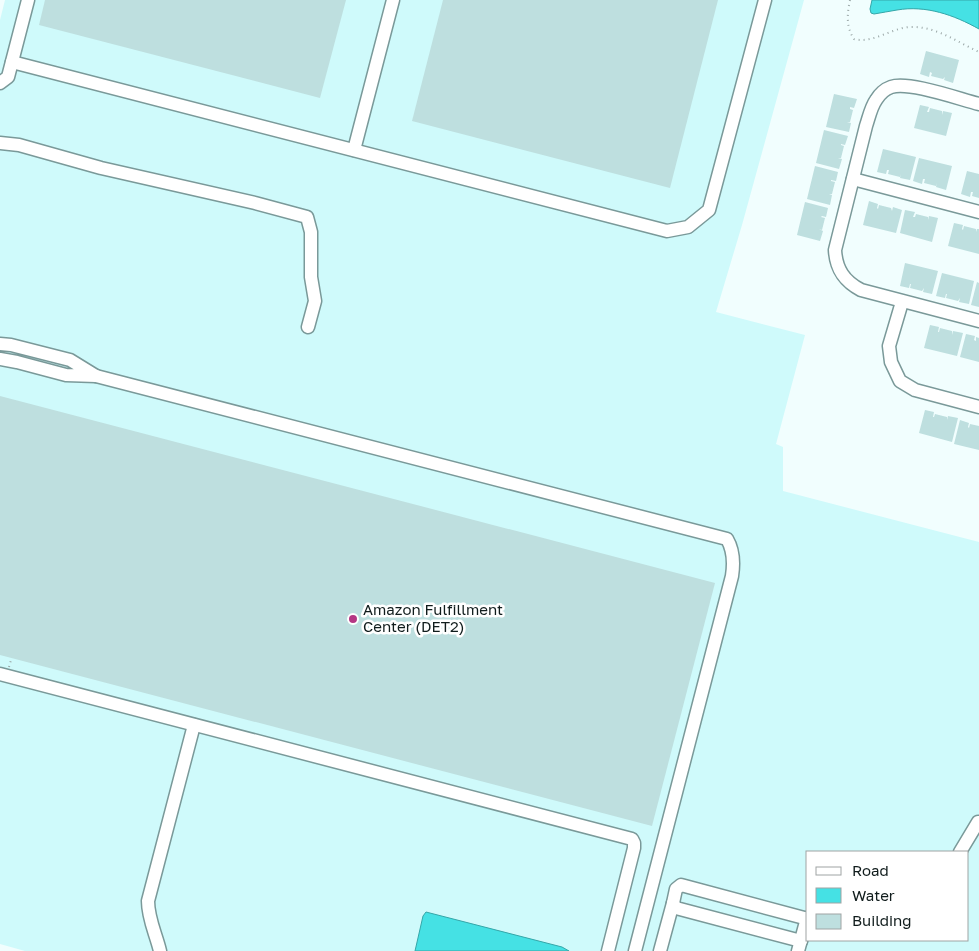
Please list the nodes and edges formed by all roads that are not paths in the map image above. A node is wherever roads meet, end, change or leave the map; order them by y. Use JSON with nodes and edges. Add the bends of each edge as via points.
{"nodes":[{"id":1,"x":28,"y":0,"type":"edge"},
{"id":2,"x":394,"y":0,"type":"edge"},
{"id":3,"x":765,"y":0,"type":"edge"},
{"id":4,"x":12,"y":62,"type":"junction"},
{"id":5,"x":0,"y":83,"type":"edge"},
{"id":6,"x":979,"y":104,"type":"edge"},
{"id":7,"x":0,"y":143,"type":"edge"},
{"id":8,"x":354,"y":150,"type":"junction"},
{"id":9,"x":852,"y":180,"type":"junction"},
{"id":10,"x":979,"y":212,"type":"edge"},
{"id":11,"x":902,"y":302,"type":"junction"},
{"id":12,"x":979,"y":321,"type":"edge"},
{"id":13,"x":308,"y":327,"type":"dead end"},
{"id":14,"x":0,"y":344,"type":"edge"},
{"id":15,"x":0,"y":359,"type":"edge"},
{"id":16,"x":96,"y":376,"type":"junction"},
{"id":17,"x":979,"y":408,"type":"edge"},
{"id":18,"x":4,"y":671,"type":"edge"},
{"id":19,"x":194,"y":725,"type":"junction"},
{"id":20,"x":979,"y":822,"type":"edge"},
{"id":21,"x":961,"y":851,"type":"edge"},
{"id":22,"x":673,"y":903,"type":"junction"},
{"id":23,"x":806,"y":919,"type":"edge"},
{"id":24,"x":806,"y":922,"type":"edge"},
{"id":25,"x":799,"y":946,"type":"edge"},
{"id":26,"x":160,"y":951,"type":"edge"},
{"id":27,"x":608,"y":951,"type":"edge"},
{"id":28,"x":635,"y":951,"type":"edge"},
{"id":29,"x":660,"y":951,"type":"edge"}],
"edges":[{"from":1,"to":4,"type":"street"},
{"from":2,"to":8,"type":"street"},
{"from":3,"to":8,"type":"street","via":[[709,210],[688,227],[667,231]]},
{"from":4,"to":5,"type":"street","via":[[8,78]]},
{"from":4,"to":8,"type":"street"},
{"from":6,"to":9,"type":"street","via":[[913,86],[890,88],[876,99],[871,109]]},
{"from":7,"to":13,"type":"street","via":[[19,145],[307,217],[311,232],[311,277],[315,301]]},
{"from":9,"to":10,"type":"street"},
{"from":9,"to":11,"type":"street","via":[[836,243],[837,265],[846,279],[861,290]]},
{"from":11,"to":12,"type":"street"},
{"from":11,"to":17,"type":"street","via":[[889,346],[891,362],[900,381],[914,390]]},
{"from":14,"to":16,"type":"street","via":[[70,360]]},
{"from":15,"to":16,"type":"street","via":[[66,375]]},
{"from":16,"to":28,"type":"street","via":[[727,539],[732,547],[732,576]]},
{"from":18,"to":19,"type":"street"},
{"from":19,"to":26,"type":"street","via":[[148,901],[150,921]]},
{"from":19,"to":27,"type":"street","via":[[632,839],[634,844],[629,868]]},
{"from":20,"to":21,"type":"street"},
{"from":22,"to":23,"type":"street","via":[[676,889],[681,884]]},
{"from":22,"to":25,"type":"street","via":[[676,908]]},
{"from":22,"to":29,"type":"street"},
{"from":24,"to":25,"type":"street"}]}
